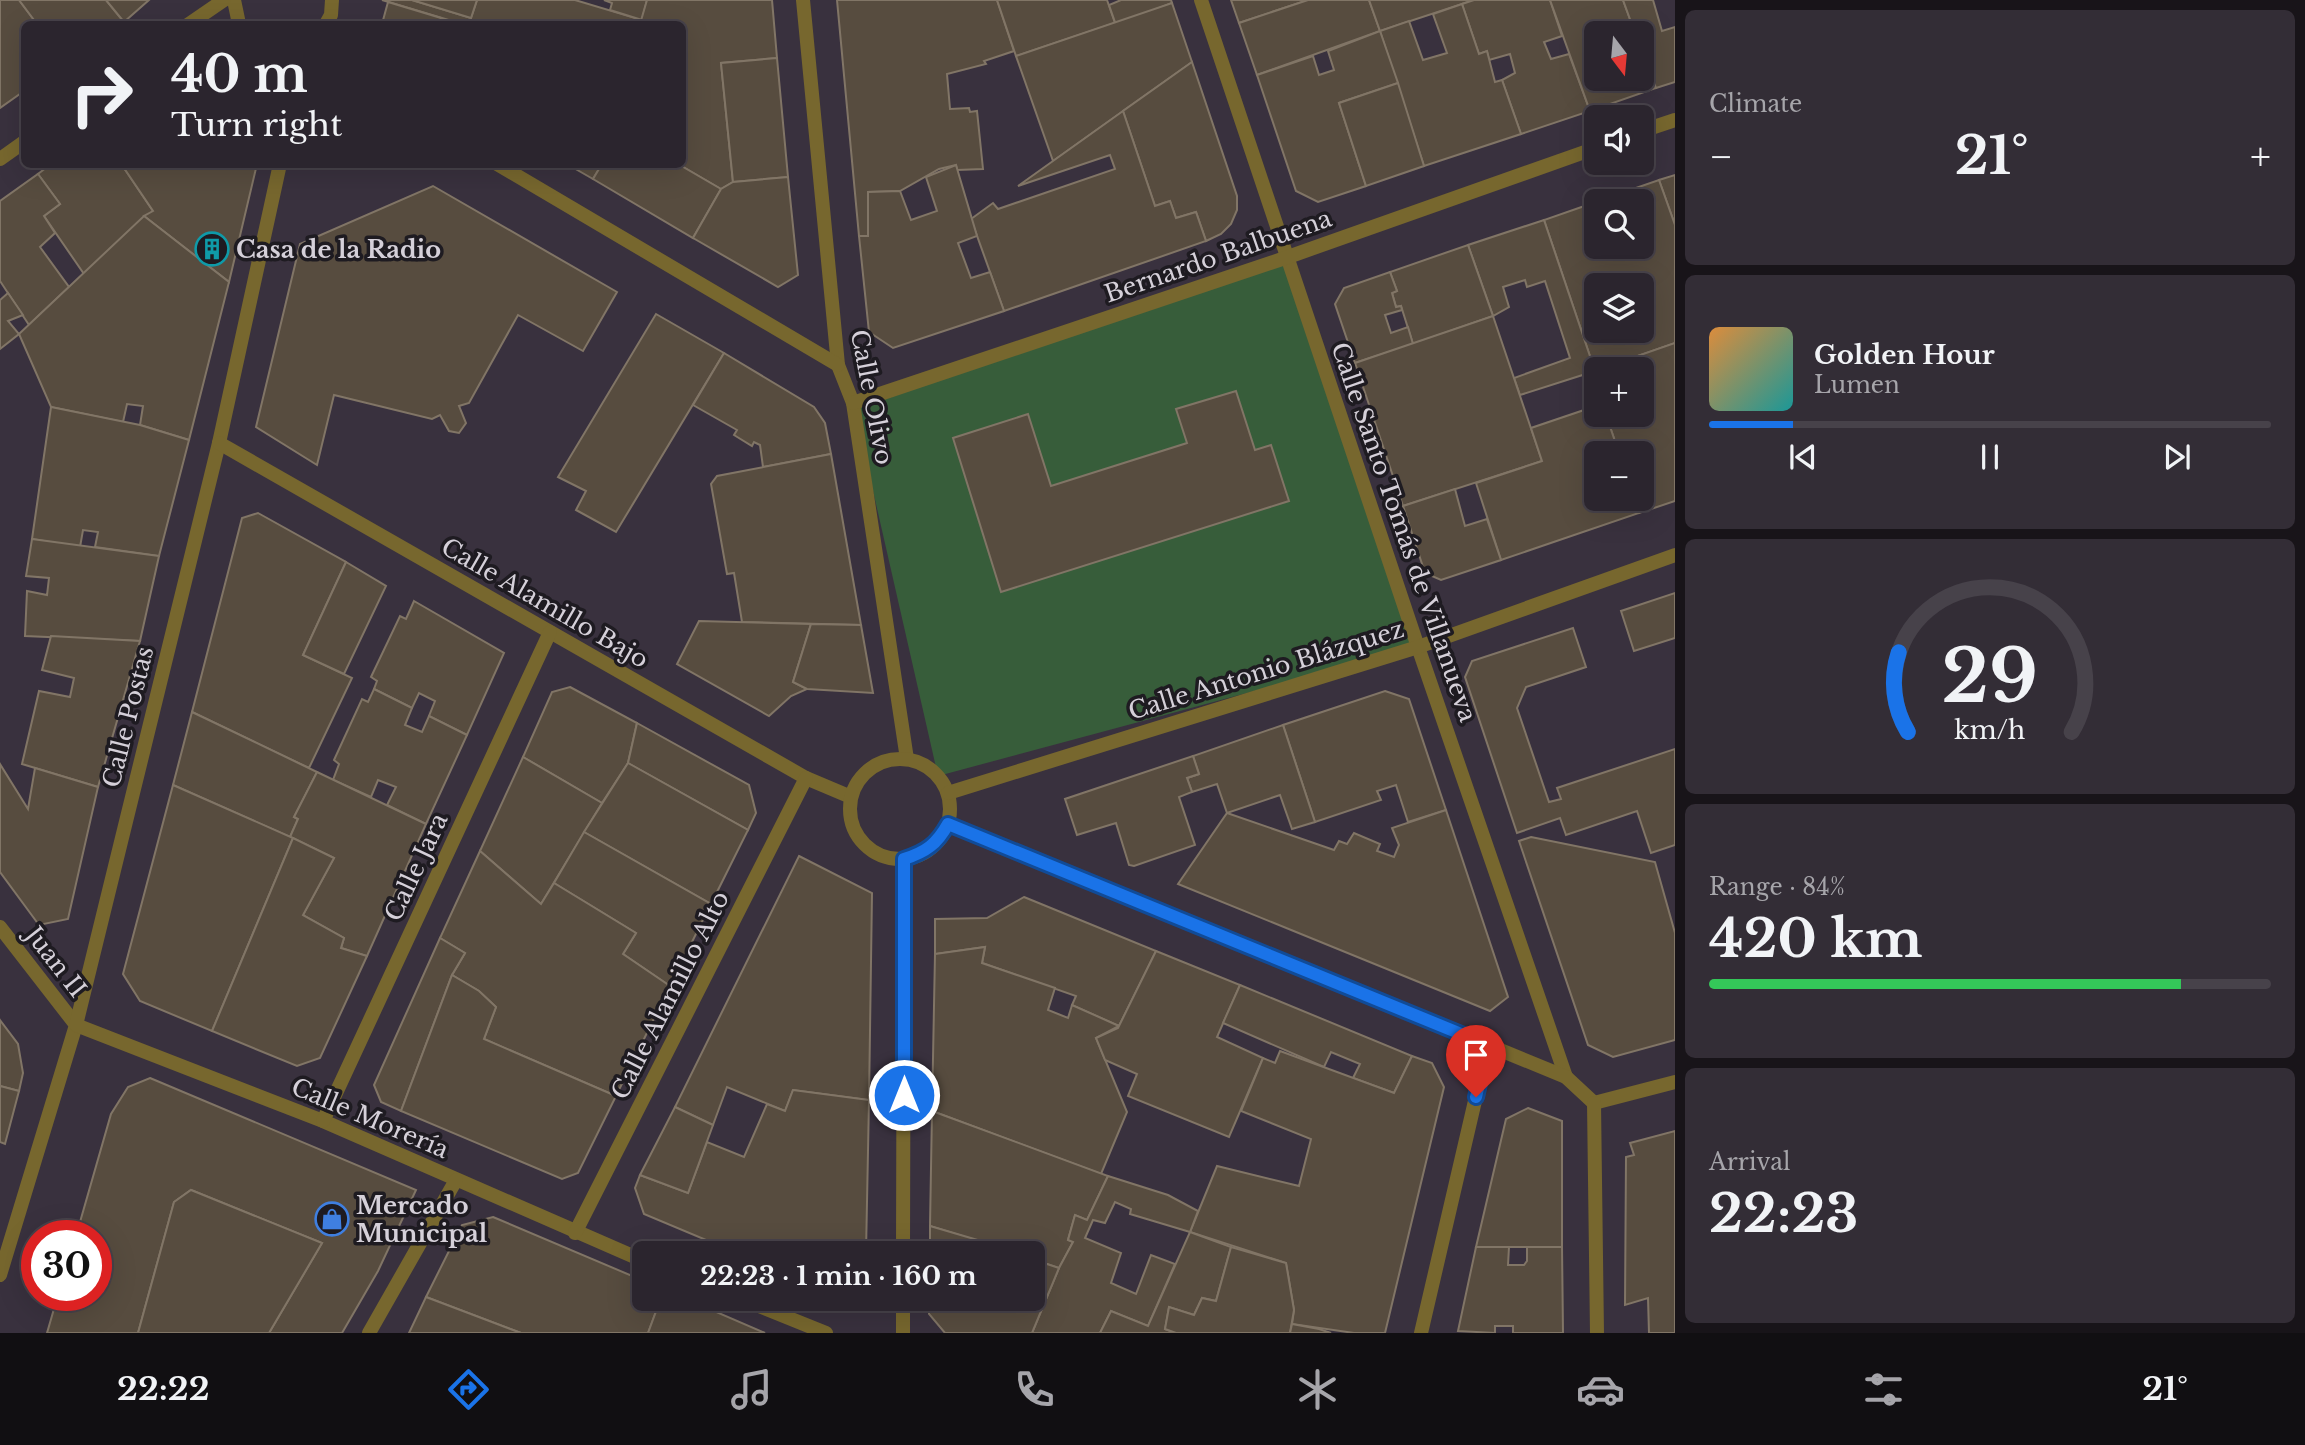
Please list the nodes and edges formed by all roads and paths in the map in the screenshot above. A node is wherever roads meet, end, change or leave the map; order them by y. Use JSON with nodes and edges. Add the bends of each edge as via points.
{"nodes":[{"id":1,"x":224,"y":0,"type":"edge"},
{"id":2,"x":234,"y":0,"type":"edge"},
{"id":3,"x":332,"y":0,"type":"edge"},
{"id":4,"x":803,"y":0,"type":"edge"},
{"id":5,"x":1201,"y":0,"type":"edge"},
{"id":6,"x":193,"y":21,"type":"edge"},
{"id":7,"x":238,"y":21,"type":"edge"},
{"id":8,"x":328,"y":21,"type":"edge"},
{"id":9,"x":1675,"y":120,"type":"edge"},
{"id":10,"x":1654,"y":127,"type":"edge"},
{"id":11,"x":21,"y":144,"type":"edge"},
{"id":12,"x":1584,"y":152,"type":"edge"},
{"id":13,"x":0,"y":159,"type":"edge"},
{"id":14,"x":279,"y":168,"type":"edge"},
{"id":15,"x":504,"y":168,"type":"edge"},
{"id":16,"x":1287,"y":257,"type":"junction"},
{"id":17,"x":838,"y":365,"type":"junction"},
{"id":18,"x":853,"y":403,"type":"junction"},
{"id":19,"x":219,"y":443,"type":"junction"},
{"id":20,"x":1675,"y":555,"type":"edge"},
{"id":21,"x":550,"y":632,"type":"junction"},
{"id":22,"x":1418,"y":647,"type":"junction"},
{"id":23,"x":907,"y":759,"type":"junction"},
{"id":24,"x":806,"y":778,"type":"junction"},
{"id":25,"x":948,"y":793,"type":"junction"},
{"id":26,"x":851,"y":797,"type":"junction"},
{"id":27,"x":948,"y":824,"type":"junction"},
{"id":28,"x":904,"y":859,"type":"junction"},
{"id":29,"x":0,"y":927,"type":"edge"},
{"id":30,"x":76,"y":1025,"type":"junction"},
{"id":31,"x":1488,"y":1045,"type":"junction"},
{"id":32,"x":1566,"y":1077,"type":"junction"},
{"id":33,"x":1675,"y":1082,"type":"edge"},
{"id":34,"x":1594,"y":1103,"type":"junction"},
{"id":35,"x":323,"y":1121,"type":"junction"},
{"id":36,"x":456,"y":1180,"type":"junction"},
{"id":37,"x":575,"y":1233,"type":"junction"},
{"id":38,"x":903,"y":1241,"type":"edge"},
{"id":39,"x":632,"y":1256,"type":"edge"},
{"id":40,"x":0,"y":1275,"type":"edge"},
{"id":41,"x":771,"y":1311,"type":"edge"},
{"id":42,"x":903,"y":1311,"type":"edge"},
{"id":43,"x":369,"y":1333,"type":"edge"},
{"id":44,"x":826,"y":1333,"type":"edge"},
{"id":45,"x":903,"y":1333,"type":"edge"},
{"id":46,"x":1421,"y":1333,"type":"edge"},
{"id":47,"x":1597,"y":1333,"type":"edge"}],
"edges":[{"from":1,"to":6,"type":"street"},
{"from":2,"to":7,"type":"street"},
{"from":3,"to":8,"type":"street"},
{"from":4,"to":17,"type":"street","name":"Calle Olivo"},
{"from":5,"to":16,"type":"street","name":"Calle Santo Tomás de Villanueva"},
{"from":9,"to":10,"type":"street"},
{"from":11,"to":13,"type":"street"},
{"from":12,"to":16,"type":"street","name":"Bernardo Balbuena"},
{"from":14,"to":19,"type":"street","name":"Calle Postas"},
{"from":15,"to":17,"type":"street"},
{"from":16,"to":18,"type":"street","name":"Bernardo Balbuena"},
{"from":16,"to":22,"type":"street","name":"Calle Santo Tomás de Villanueva"},
{"from":17,"to":18,"type":"street","name":"Calle Olivo"},
{"from":18,"to":23,"type":"street","name":"Calle Olivo"},
{"from":19,"to":21,"type":"street","name":"Calle Alamillo Bajo"},
{"from":19,"to":30,"type":"street","name":"Calle Postas"},
{"from":20,"to":22,"type":"street","name":"Calle Antonio Blázquez"},
{"from":21,"to":24,"type":"street","name":"Calle Alamillo Bajo"},
{"from":21,"to":35,"type":"street","name":"Calle Jara"},
{"from":22,"to":25,"type":"street","name":"Calle Antonio Blázquez"},
{"from":22,"to":32,"type":"street","name":"Calle Santo Tomás de Villanueva"},
{"from":23,"to":25,"type":"street","via":[[938,776]]},
{"from":23,"to":26,"type":"street","via":[[881,763],[859,779]]},
{"from":24,"to":26,"type":"street","name":"Calle Alamillo Bajo"},
{"from":24,"to":37,"type":"street","name":"Calle Alamillo Alto"},
{"from":25,"to":27,"type":"street"},
{"from":26,"to":28,"type":"street","via":[[850,818],[864,844],[882,856]]},
{"from":27,"to":28,"type":"street","via":[[940,840],[923,853]]},
{"from":27,"to":31,"type":"street"},
{"from":28,"to":38,"type":"street"},
{"from":29,"to":30,"type":"street","name":"Juan II"},
{"from":30,"to":35,"type":"street","name":"Calle Morería"},
{"from":30,"to":40,"type":"street","name":"Calle Postas"},
{"from":31,"to":32,"type":"street"},
{"from":31,"to":46,"type":"street"},
{"from":32,"to":34,"type":"street"},
{"from":33,"to":34,"type":"street"},
{"from":34,"to":47,"type":"street"},
{"from":35,"to":36,"type":"street","name":"Calle Morería"},
{"from":36,"to":37,"type":"street","name":"Calle Morería"},
{"from":36,"to":43,"type":"street"},
{"from":37,"to":39,"type":"street","name":"Calle Morería"},
{"from":41,"to":44,"type":"street"},
{"from":42,"to":45,"type":"street"}]}
